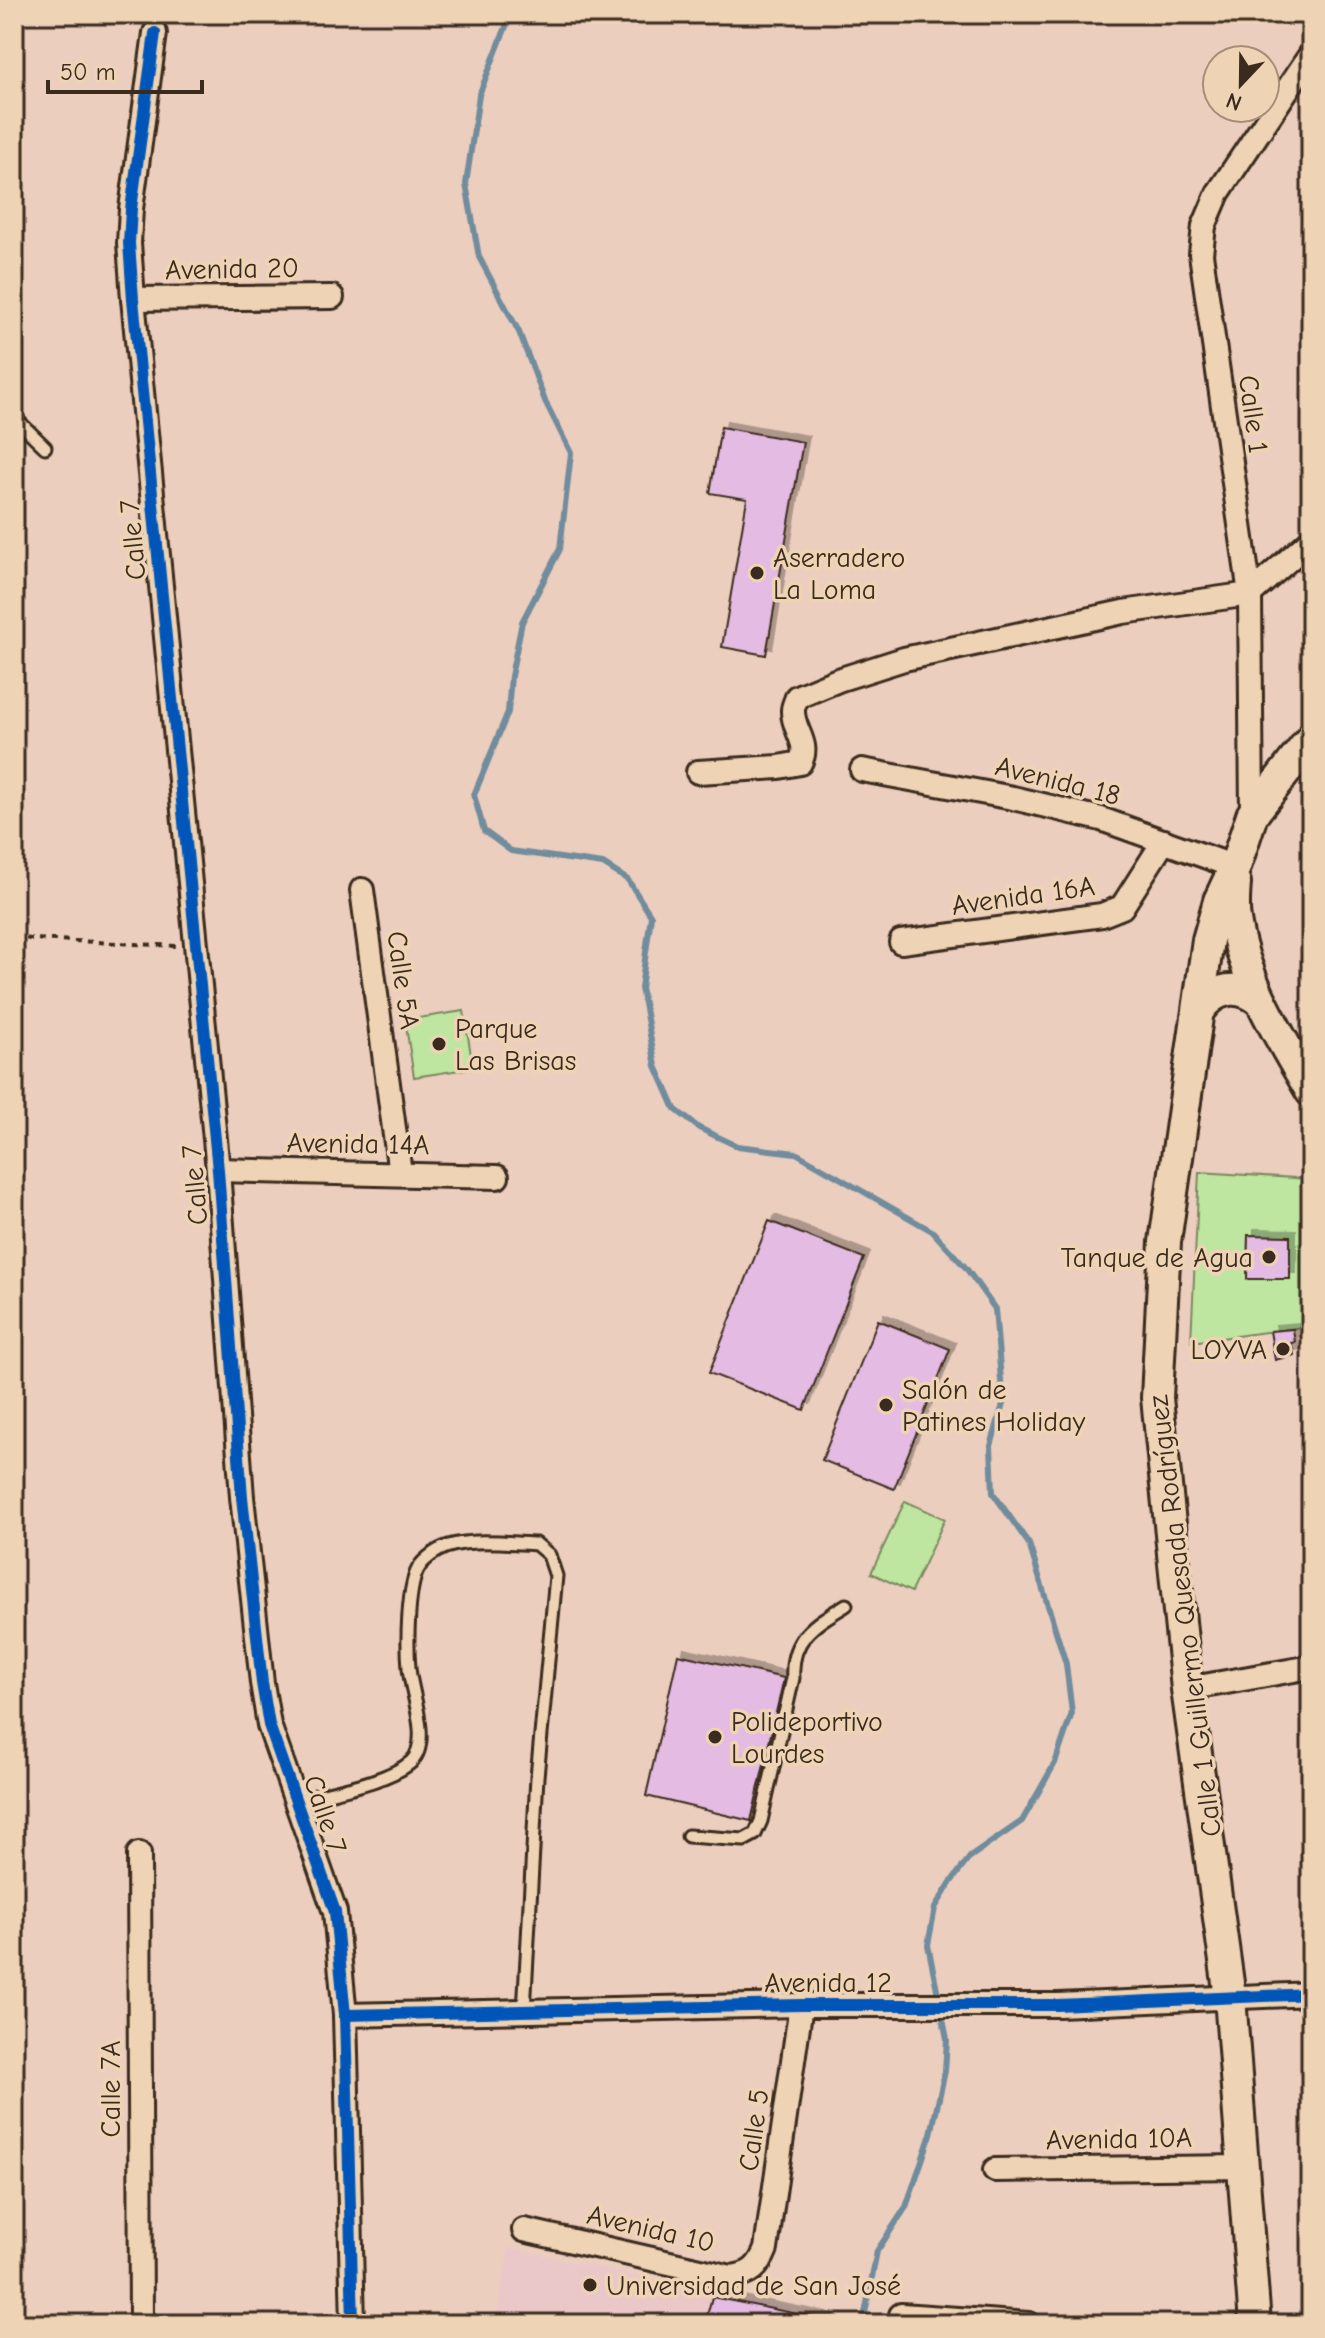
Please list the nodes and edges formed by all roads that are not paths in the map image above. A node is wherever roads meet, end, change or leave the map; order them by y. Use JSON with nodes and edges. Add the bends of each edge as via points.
{"nodes":[{"id":1,"x":155,"y":33,"type":"dead end"},
{"id":2,"x":1311,"y":54,"type":"edge"},
{"id":3,"x":332,"y":297,"type":"dead end"},
{"id":4,"x":133,"y":299,"type":"junction"},
{"id":5,"x":14,"y":417,"type":"edge"},
{"id":6,"x":45,"y":447,"type":"dead end"},
{"id":7,"x":1311,"y":540,"type":"edge"},
{"id":8,"x":1250,"y":594,"type":"junction"},
{"id":9,"x":1311,"y":739,"type":"edge"},
{"id":10,"x":862,"y":770,"type":"dead end"},
{"id":11,"x":698,"y":772,"type":"dead end"},
{"id":12,"x":1252,"y":815,"type":"junction"},
{"id":13,"x":1164,"y":841,"type":"junction"},
{"id":14,"x":1235,"y":867,"type":"junction"},
{"id":15,"x":362,"y":890,"type":"dead end"},
{"id":16,"x":901,"y":942,"type":"dead end"},
{"id":17,"x":1261,"y":1001,"type":"junction"},
{"id":18,"x":1199,"y":1010,"type":"junction"},
{"id":19,"x":1311,"y":1091,"type":"edge"},
{"id":20,"x":218,"y":1170,"type":"junction"},
{"id":21,"x":400,"y":1173,"type":"junction"},
{"id":22,"x":497,"y":1177,"type":"dead end"},
{"id":23,"x":846,"y":1605,"type":"dead end"},
{"id":24,"x":1311,"y":1667,"type":"edge"},
{"id":25,"x":1187,"y":1689,"type":"junction"},
{"id":26,"x":296,"y":1801,"type":"junction"},
{"id":27,"x":688,"y":1836,"type":"dead end"},
{"id":28,"x":139,"y":1854,"type":"dead end"},
{"id":29,"x":1311,"y":1994,"type":"edge"},
{"id":30,"x":1230,"y":1997,"type":"junction"},
{"id":31,"x":801,"y":2005,"type":"junction"},
{"id":32,"x":524,"y":2011,"type":"junction"},
{"id":33,"x":345,"y":2015,"type":"junction"},
{"id":34,"x":1244,"y":2167,"type":"junction"},
{"id":35,"x":995,"y":2170,"type":"dead end"},
{"id":36,"x":524,"y":2230,"type":"dead end"},
{"id":37,"x":761,"y":2263,"type":"joint"},
{"id":38,"x":901,"y":2315,"type":"dead end"},
{"id":39,"x":141,"y":2324,"type":"edge"},
{"id":40,"x":353,"y":2324,"type":"edge"},
{"id":41,"x":1029,"y":2324,"type":"edge"},
{"id":42,"x":1255,"y":2324,"type":"edge"}],
"edges":[{"from":1,"to":4,"type":"street","name":"Calle 7","via":[[131,209]]},
{"from":2,"to":8,"type":"street","name":"Calle 1","via":[[1218,193],[1204,226],[1201,254]]},
{"from":3,"to":4,"type":"street","name":"Avenida 20"},
{"from":4,"to":20,"type":"street","name":"Calle 7"},
{"from":5,"to":6,"type":"lane"},
{"from":7,"to":8,"type":"street"},
{"from":8,"to":11,"type":"street","via":[[1123,612],[904,659],[838,680],[797,697],[793,712],[804,745],[800,763]]},
{"from":8,"to":12,"type":"street","name":"Calle 1"},
{"from":9,"to":12,"type":"main road"},
{"from":10,"to":13,"type":"street","name":"Avenida 18","via":[[1027,801]]},
{"from":12,"to":14,"type":"main road"},
{"from":13,"to":14,"type":"street","name":"Avenida 18"},
{"from":13,"to":16,"type":"street","name":"Avenida 16A","via":[[1122,907],[1113,912]]},
{"from":14,"to":17,"type":"main road","via":[[1234,917]]},
{"from":14,"to":18,"type":"main road","name":"Calle 1 Guillermo Quesada Rodríguez","via":[[1208,940]]},
{"from":15,"to":21,"type":"street","name":"Calle 5A"},
{"from":17,"to":18,"type":"main road","via":[[1233,989],[1213,994]]},
{"from":17,"to":19,"type":"main road"},
{"from":18,"to":25,"type":"main road","name":"Calle 1 Guillermo Quesada Rodríguez","via":[[1165,1242],[1157,1398]]},
{"from":20,"to":21,"type":"street","name":"Avenida 14A"},
{"from":20,"to":26,"type":"street","name":"Calle 7","via":[[242,1497],[262,1683],[269,1725]]},
{"from":21,"to":22,"type":"street","name":"Avenida 14A"},
{"from":23,"to":27,"type":"lane","via":[[814,1625],[796,1648],[755,1834],[744,1840]]},
{"from":24,"to":25,"type":"street"},
{"from":25,"to":30,"type":"main road","name":"Calle 1 Guillermo Quesada Rodríguez"},
{"from":26,"to":32,"type":"lane","via":[[393,1775],[413,1760],[421,1743],[409,1668],[410,1611],[420,1565],[459,1544],[536,1544],[549,1555],[556,1576],[537,1777]]},
{"from":26,"to":33,"type":"street","name":"Calle 7","via":[[335,1912]]},
{"from":28,"to":39,"type":"street","name":"Calle 7A"},
{"from":29,"to":30,"type":"street","name":"Avenida 12"},
{"from":30,"to":31,"type":"street","name":"Avenida 12","via":[[1058,2005]]},
{"from":30,"to":34,"type":"main road","name":"Calle 1 Guillermo Quesada Rodríguez"},
{"from":31,"to":32,"type":"street","name":"Avenida 12"},
{"from":31,"to":37,"type":"street","name":"Calle 5"},
{"from":32,"to":33,"type":"street","name":"Avenida 12"},
{"from":33,"to":40,"type":"street","name":"Calle 7"},
{"from":34,"to":35,"type":"street","name":"Avenida 10A"},
{"from":34,"to":42,"type":"main road","name":"Calle 1 Guillermo Quesada Rodríguez"},
{"from":36,"to":37,"type":"street","name":"Avenida 10","via":[[731,2277],[753,2272]]},
{"from":38,"to":41,"type":"street"}]}
